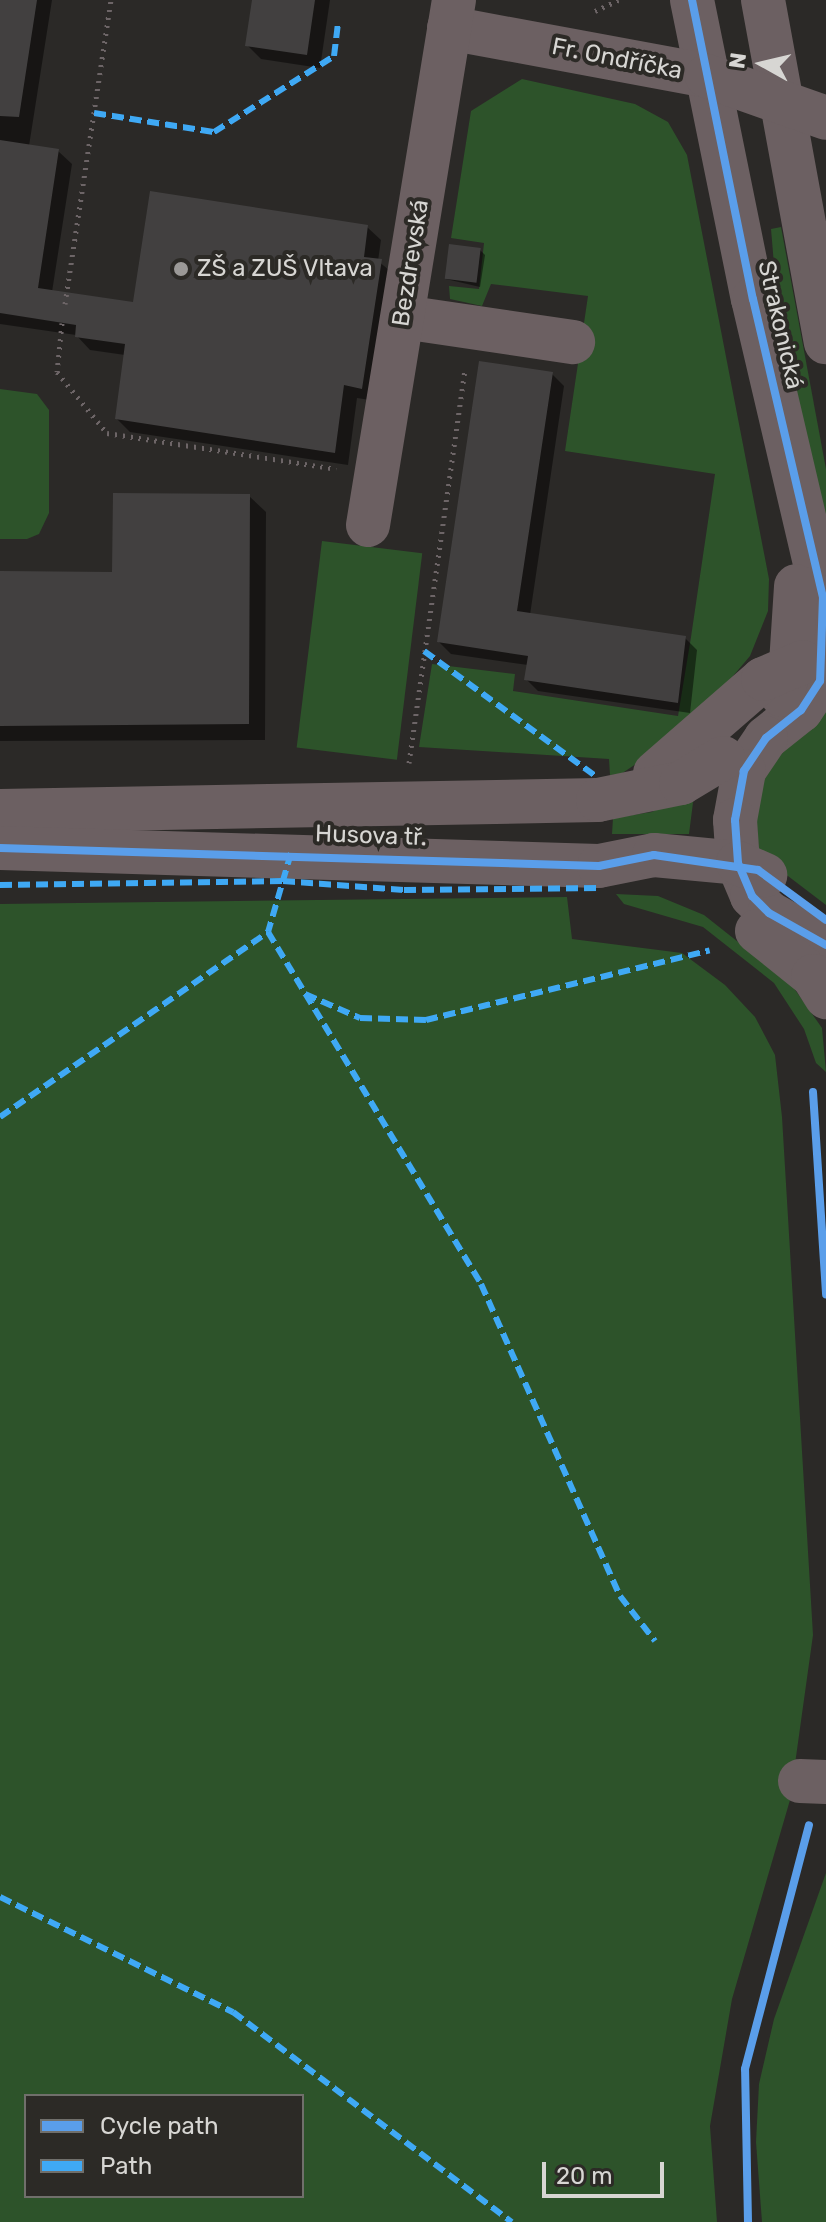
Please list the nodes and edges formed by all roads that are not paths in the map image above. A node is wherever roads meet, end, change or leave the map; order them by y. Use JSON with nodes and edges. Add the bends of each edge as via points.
{"nodes":[{"id":1,"x":692,"y":0,"type":"edge"},
{"id":2,"x":763,"y":0,"type":"edge"},
{"id":3,"x":452,"y":14,"type":"edge"},
{"id":4,"x":707,"y":76,"type":"junction"},
{"id":5,"x":784,"y":104,"type":"junction"},
{"id":6,"x":826,"y":118,"type":"edge"},
{"id":7,"x":403,"y":317,"type":"junction"},
{"id":8,"x":825,"y":331,"type":"edge"},
{"id":9,"x":573,"y":342,"type":"dead end"},
{"id":10,"x":368,"y":525,"type":"dead end"},
{"id":11,"x":811,"y":673,"type":"edge"},
{"id":12,"x":723,"y":758,"type":"junction"},
{"id":13,"x":631,"y":792,"type":"junction"},
{"id":14,"x":0,"y":811,"type":"edge"},
{"id":15,"x":0,"y":848,"type":"edge"},
{"id":16,"x":731,"y":877,"type":"junction"},
{"id":17,"x":823,"y":941,"type":"edge"},
{"id":18,"x":826,"y":997,"type":"edge"}],
"edges":[{"from":1,"to":4,"type":"street","name":"Strakonická"},
{"from":2,"to":5,"type":"street","name":"Strakonická"},
{"from":3,"to":4,"type":"street","name":"Fr. Ondříčka"},
{"from":3,"to":7,"type":"street","name":"Bezdrevská"},
{"from":4,"to":5,"type":"street","name":"Fr. Ondříčka"},
{"from":4,"to":11,"type":"street","name":"Strakonická","via":[[823,597]]},
{"from":5,"to":6,"type":"street","name":"Fr. Ondříčka"},
{"from":5,"to":8,"type":"street","name":"Strakonická"},
{"from":7,"to":9,"type":"street"},
{"from":7,"to":10,"type":"street","name":"Bezdrevská"},
{"from":11,"to":12,"type":"street","name":"Husova tř."},
{"from":11,"to":13,"type":"street","via":[[763,679]]},
{"from":11,"to":16,"type":"street","via":[[801,710],[766,738],[744,771]]},
{"from":12,"to":13,"type":"street","name":"Husova tř.","via":[[681,783]]},
{"from":12,"to":16,"type":"street","via":[[713,813]]},
{"from":13,"to":14,"type":"street","name":"Husova tř.","via":[[598,800]]},
{"from":15,"to":16,"type":"street","name":"Husova tř.","via":[[626,864],[655,875]]},
{"from":16,"to":17,"type":"street","name":"Husova tř.","via":[[758,870]]},
{"from":16,"to":18,"type":"street","via":[[747,923],[813,976]]}]}
